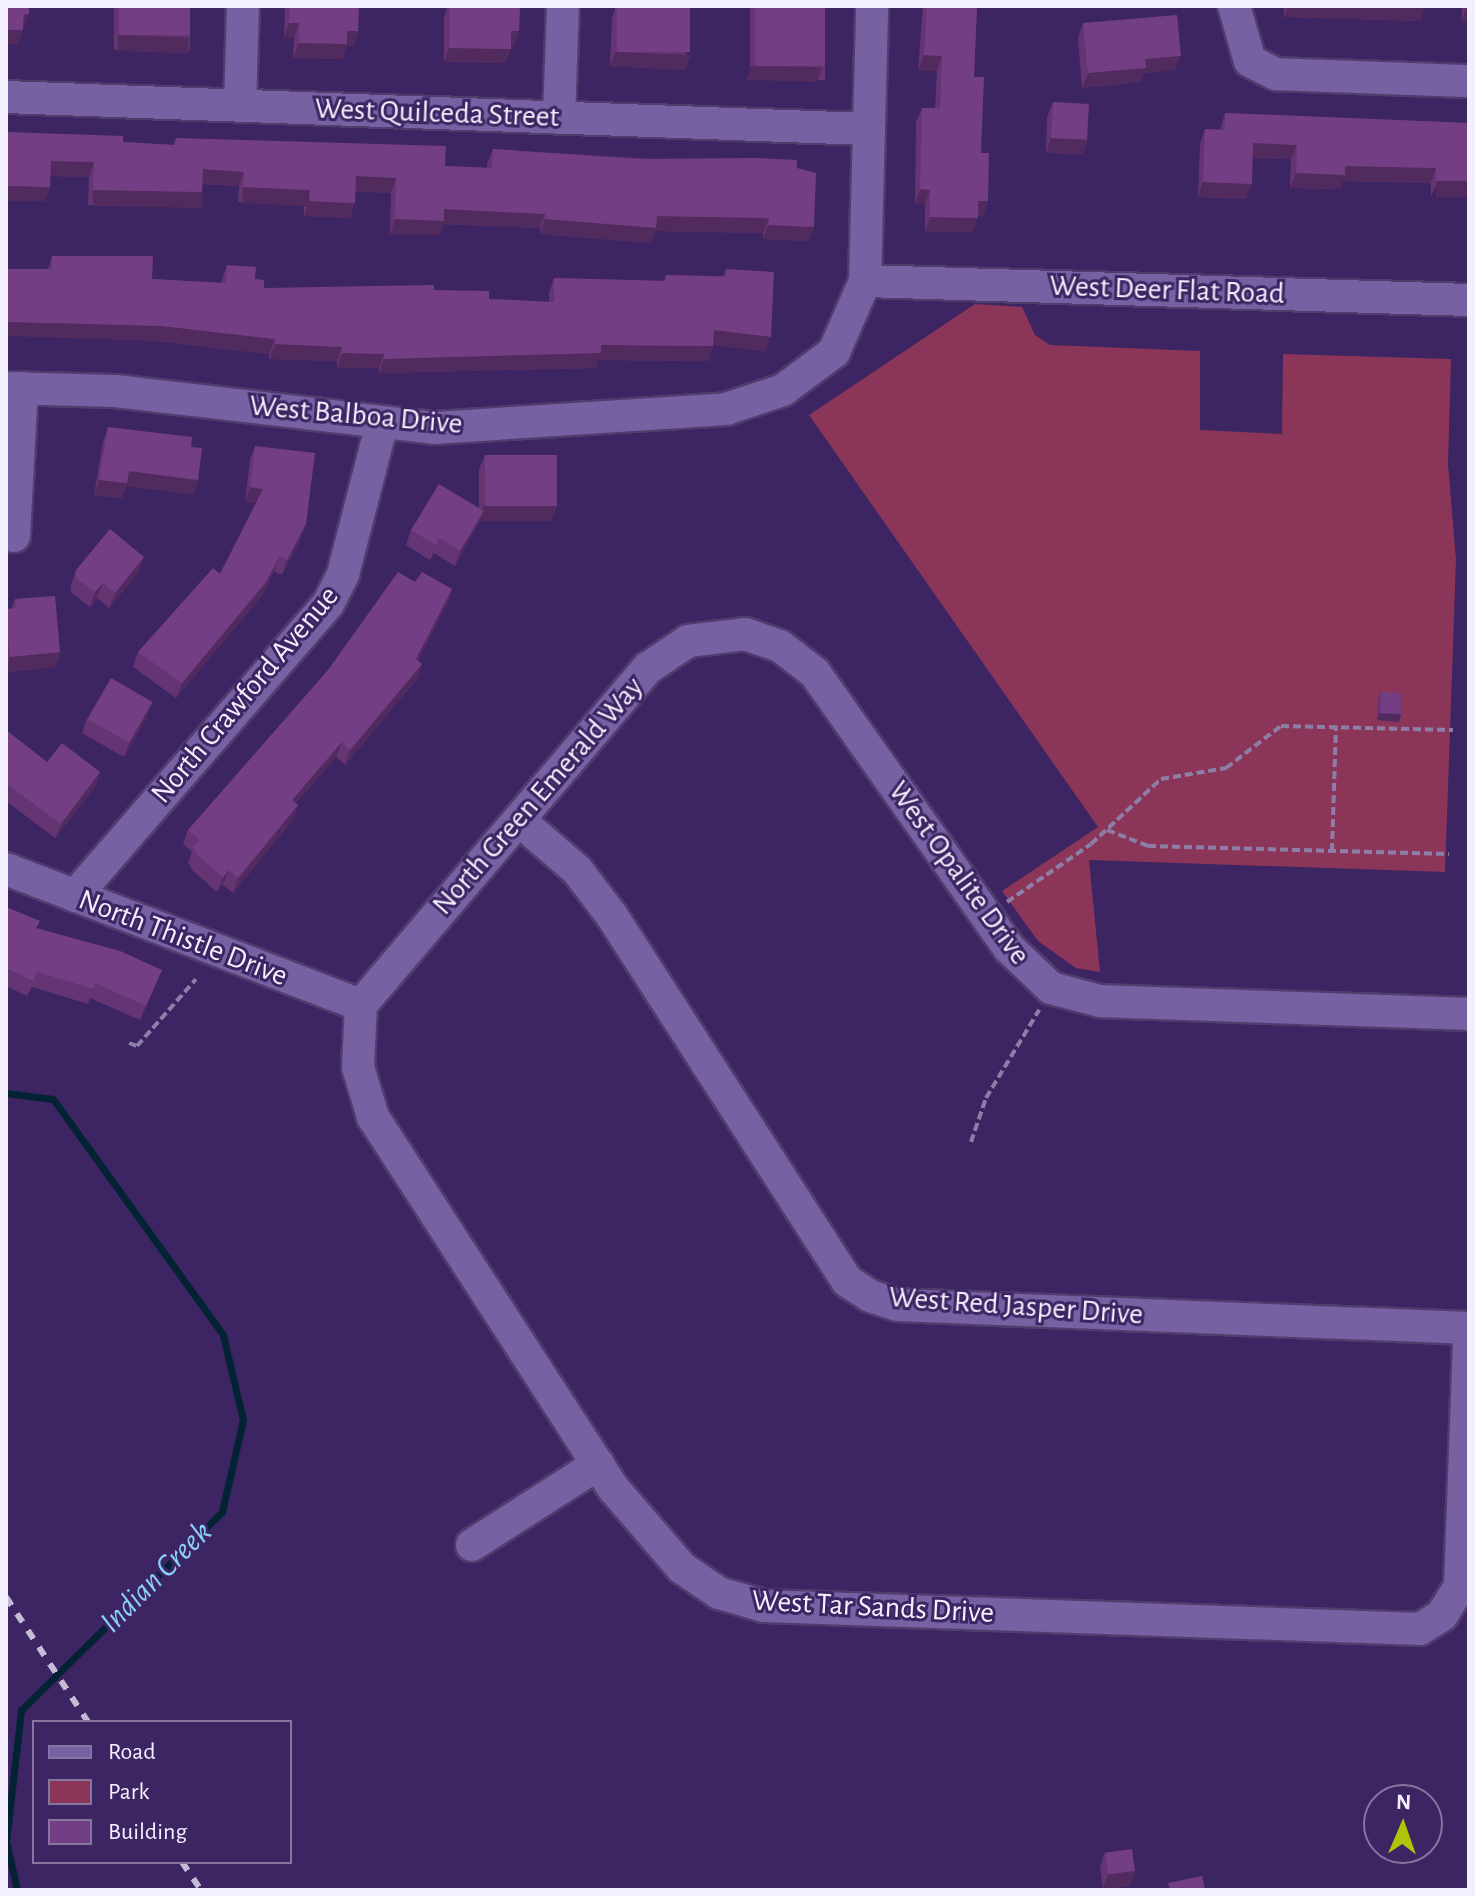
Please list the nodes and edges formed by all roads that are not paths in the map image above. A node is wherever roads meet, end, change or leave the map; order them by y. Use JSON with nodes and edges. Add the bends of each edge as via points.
{"nodes":[{"id":1,"x":243,"y":6,"type":"edge"},
{"id":2,"x":563,"y":6,"type":"edge"},
{"id":3,"x":872,"y":6,"type":"edge"},
{"id":4,"x":1234,"y":6,"type":"edge"},
{"id":5,"x":1469,"y":81,"type":"edge"},
{"id":6,"x":6,"y":97,"type":"edge"},
{"id":7,"x":240,"y":106,"type":"junction"},
{"id":8,"x":559,"y":118,"type":"junction"},
{"id":9,"x":867,"y":129,"type":"junction"},
{"id":10,"x":865,"y":281,"type":"junction"},
{"id":11,"x":1469,"y":300,"type":"edge"},
{"id":12,"x":14,"y":388,"type":"edge"},
{"id":13,"x":382,"y":423,"type":"junction"},
{"id":14,"x":14,"y":536,"type":"dead end"},
{"id":15,"x":745,"y":634,"type":"joint"},
{"id":16,"x":520,"y":821,"type":"junction"},
{"id":17,"x":6,"y":869,"type":"edge"},
{"id":18,"x":75,"y":896,"type":"junction"},
{"id":19,"x":361,"y":1005,"type":"junction"},
{"id":20,"x":1469,"y":1014,"type":"edge"},
{"id":21,"x":1469,"y":1328,"type":"edge"},
{"id":22,"x":1469,"y":1341,"type":"edge"},
{"id":23,"x":598,"y":1464,"type":"junction"},
{"id":24,"x":472,"y":1545,"type":"dead end"}],
"edges":[{"from":1,"to":7,"type":"street"},
{"from":2,"to":8,"type":"street"},
{"from":3,"to":9,"type":"street"},
{"from":4,"to":5,"type":"street","via":[[1250,61],[1276,74]]},
{"from":6,"to":7,"type":"street","name":"West Quilceda Street"},
{"from":7,"to":8,"type":"street","name":"West Quilceda Street"},
{"from":8,"to":9,"type":"street","name":"West Quilceda Street"},
{"from":9,"to":10,"type":"street"},
{"from":10,"to":11,"type":"street","name":"West Deer Flat Road"},
{"from":10,"to":13,"type":"street","name":"West Balboa Drive","via":[[834,352],[783,390],[726,409],[434,428]]},
{"from":12,"to":13,"type":"street","name":"West Balboa Drive","via":[[115,391]]},
{"from":12,"to":14,"type":"street"},
{"from":13,"to":18,"type":"street","name":"North Crawford Avenue","via":[[343,574],[328,604]]},
{"from":15,"to":16,"type":"street","name":"North Green Emerald Way","via":[[688,641],[648,668]]},
{"from":15,"to":20,"type":"street","name":"West Opalite Drive","via":[[780,646],[815,673],[1009,948],[1051,988],[1100,1001]]},
{"from":16,"to":19,"type":"street","name":"North Green Emerald Way","via":[[384,972]]},
{"from":16,"to":21,"type":"street","name":"West Red Jasper Drive","via":[[577,870],[612,916],[847,1281],[870,1296],[898,1305]]},
{"from":17,"to":18,"type":"street","name":"North Thistle Drive"},
{"from":18,"to":19,"type":"street","name":"North Thistle Drive"},
{"from":19,"to":23,"type":"street","name":"West Tar Sands Drive","via":[[358,1067],[373,1117]]},
{"from":22,"to":23,"type":"street","name":"West Tar Sands Drive","via":[[1460,1586],[1442,1615],[1420,1629],[764,1606],[719,1593],[682,1568]]},
{"from":23,"to":24,"type":"street"}]}
